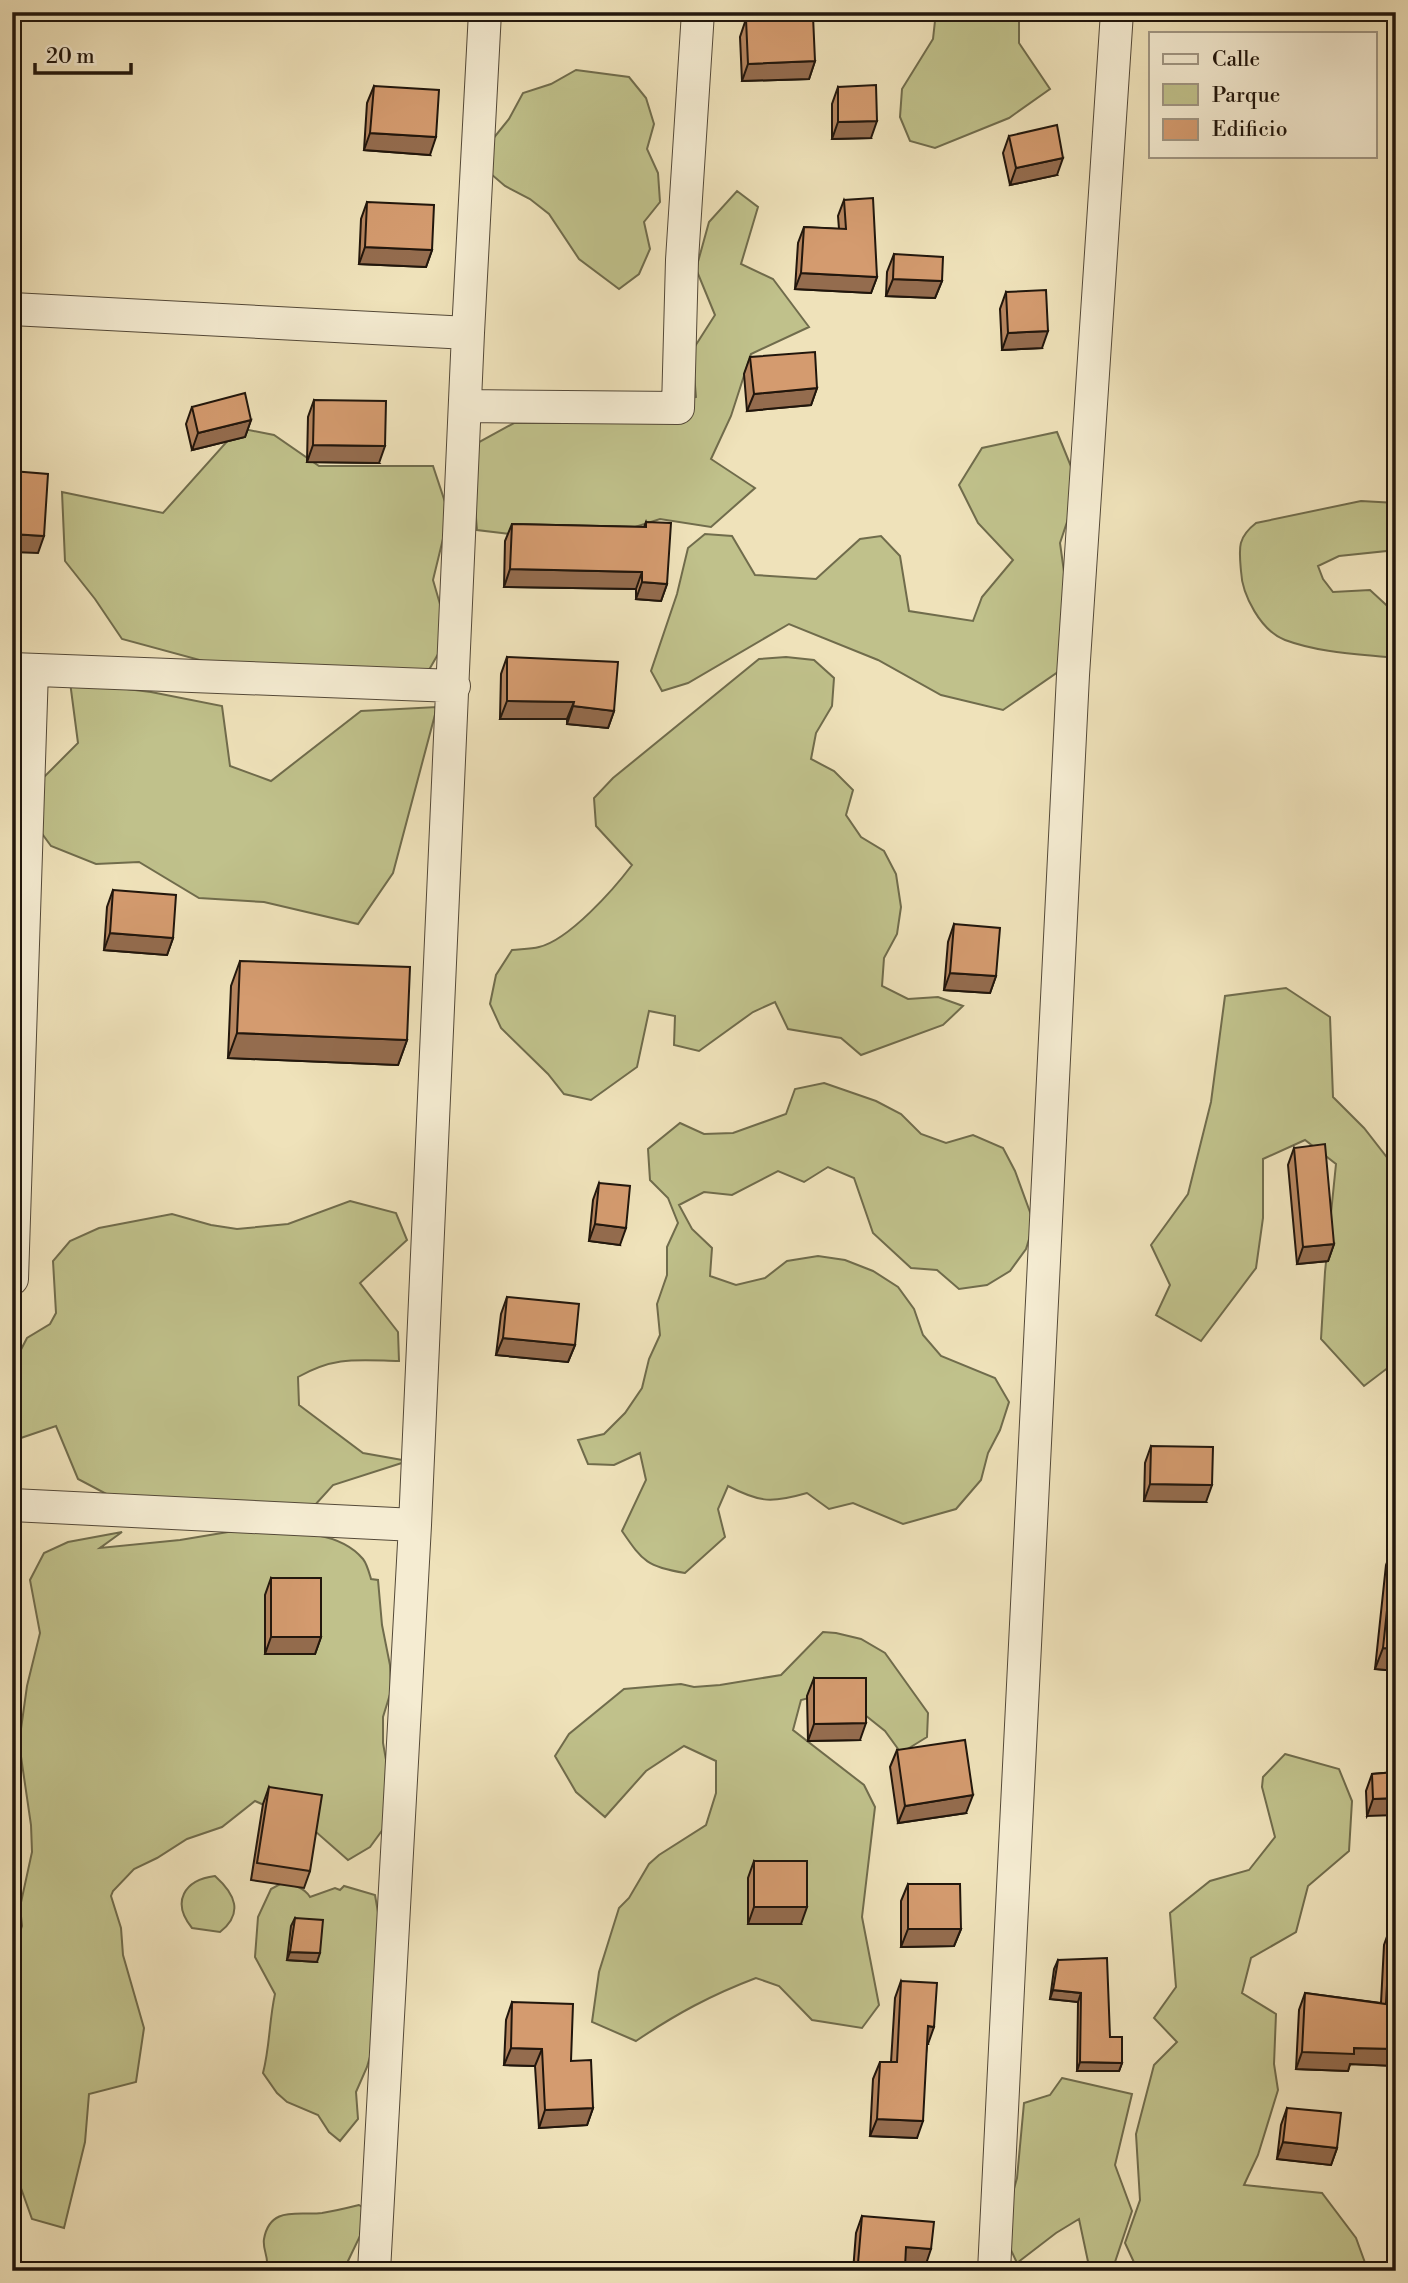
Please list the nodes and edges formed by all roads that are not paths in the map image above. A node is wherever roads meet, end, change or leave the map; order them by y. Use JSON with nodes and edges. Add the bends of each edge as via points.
{"nodes":[{"id":1,"x":485,"y":12,"type":"edge"},
{"id":2,"x":698,"y":12,"type":"edge"},
{"id":3,"x":1117,"y":12,"type":"edge"},
{"id":4,"x":12,"y":309,"type":"edge"},
{"id":5,"x":468,"y":333,"type":"junction"},
{"id":6,"x":465,"y":406,"type":"junction"},
{"id":7,"x":22,"y":669,"type":"edge"},
{"id":8,"x":454,"y":686,"type":"junction"},
{"id":9,"x":12,"y":1279,"type":"edge"},
{"id":10,"x":12,"y":1505,"type":"edge"},
{"id":11,"x":415,"y":1525,"type":"junction"},
{"id":12,"x":374,"y":2271,"type":"edge"},
{"id":13,"x":994,"y":2271,"type":"edge"}],
"edges":[{"from":1,"to":5,"type":"street"},
{"from":2,"to":6,"type":"street","via":[[678,408]]},
{"from":3,"to":13,"type":"street","via":[[1073,675]]},
{"from":4,"to":5,"type":"street"},
{"from":5,"to":6,"type":"street"},
{"from":6,"to":8,"type":"street"},
{"from":7,"to":8,"type":"street"},
{"from":7,"to":9,"type":"street"},
{"from":8,"to":11,"type":"street"},
{"from":10,"to":11,"type":"street"},
{"from":11,"to":12,"type":"street"}]}
